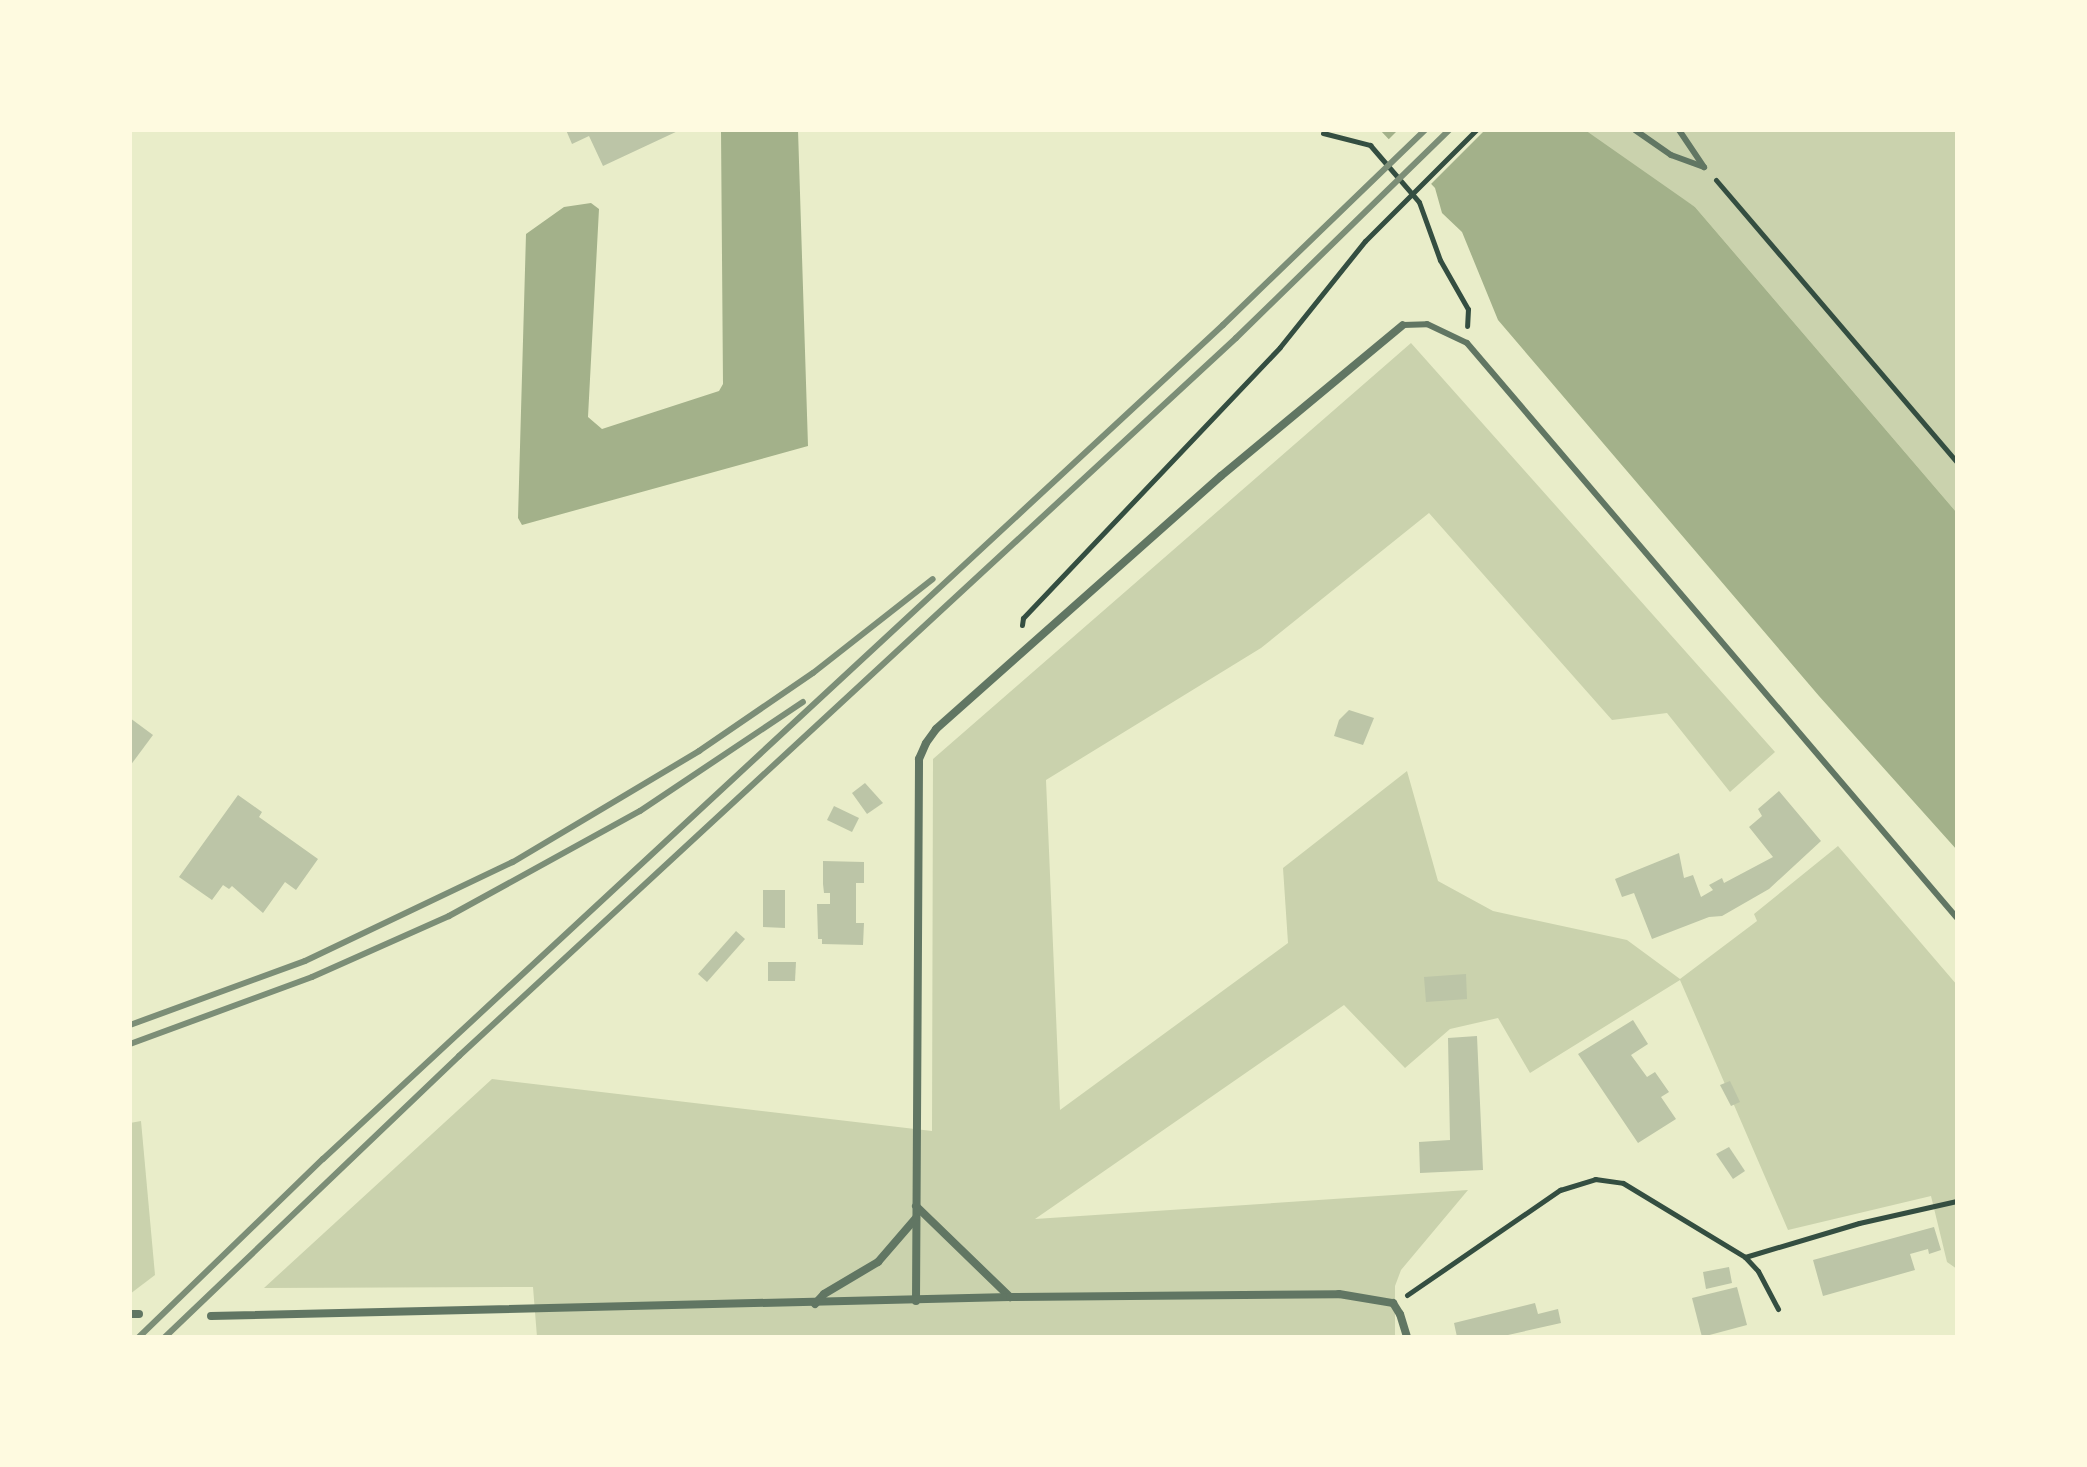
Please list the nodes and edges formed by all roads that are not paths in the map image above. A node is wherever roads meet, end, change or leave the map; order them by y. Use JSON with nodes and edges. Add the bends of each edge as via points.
{"nodes":[{"id":1,"x":1635,"y":130,"type":"edge"},
{"id":2,"x":1679,"y":130,"type":"edge"},
{"id":3,"x":1403,"y":325,"type":"joint"},
{"id":4,"x":1957,"y":918,"type":"edge"},
{"id":5,"x":916,"y":1206,"type":"junction"},
{"id":6,"x":917,"y":1217,"type":"junction"},
{"id":7,"x":1010,"y":1297,"type":"junction"},
{"id":8,"x":916,"y":1301,"type":"junction"},
{"id":9,"x":815,"y":1304,"type":"junction"},
{"id":10,"x":211,"y":1316,"type":"dead end"},
{"id":11,"x":1407,"y":1337,"type":"edge"}],
"edges":[{"from":1,"to":2,"type":"lane","via":[[1671,155],[1704,167]]},
{"from":3,"to":4,"type":"lane","via":[[1427,324],[1467,343]]},
{"from":3,"to":5,"type":"street","via":[[1221,476],[936,729],[919,759]]},
{"from":5,"to":6,"type":"street"},
{"from":5,"to":7,"type":"street"},
{"from":6,"to":8,"type":"street"},
{"from":6,"to":9,"type":"street","via":[[878,1262]]},
{"from":7,"to":8,"type":"street"},
{"from":7,"to":11,"type":"street","via":[[1339,1294],[1393,1303]]},
{"from":8,"to":9,"type":"street"},
{"from":9,"to":10,"type":"street"}]}
